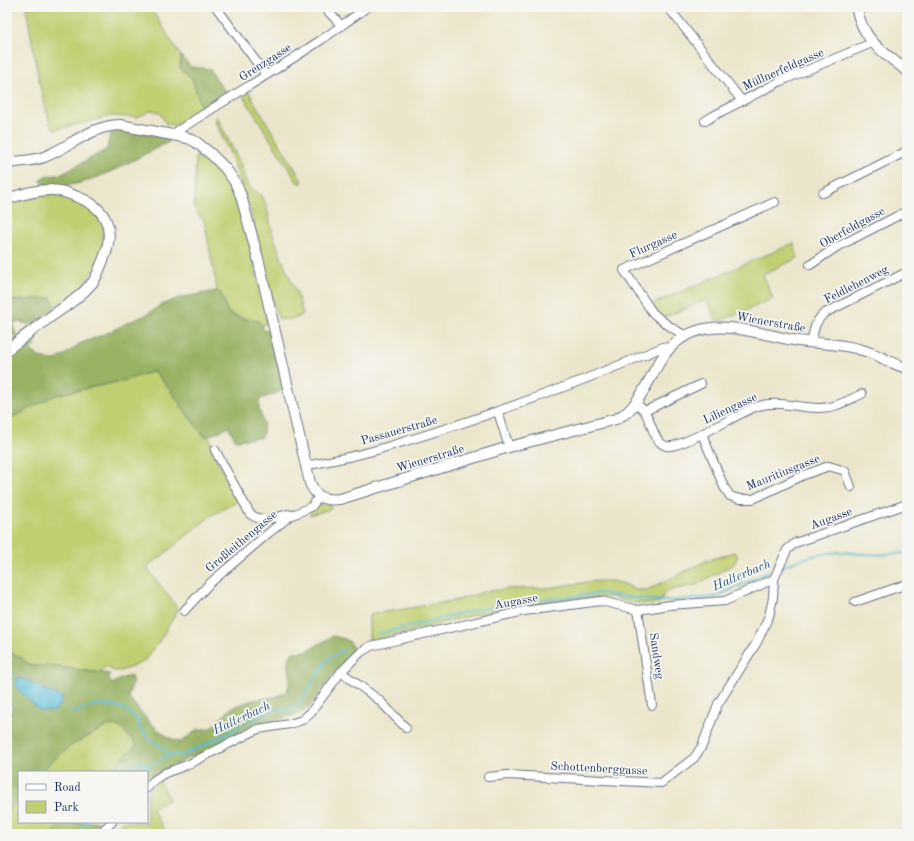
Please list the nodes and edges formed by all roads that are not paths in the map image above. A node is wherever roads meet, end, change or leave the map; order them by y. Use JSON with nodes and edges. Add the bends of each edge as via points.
{"nodes":[{"id":1,"x":216,"y":7,"type":"edge"},
{"id":2,"x":324,"y":7,"type":"edge"},
{"id":3,"x":368,"y":7,"type":"edge"},
{"id":4,"x":668,"y":7,"type":"edge"},
{"id":5,"x":856,"y":7,"type":"edge"},
{"id":6,"x":341,"y":25,"type":"junction"},
{"id":7,"x":872,"y":43,"type":"junction"},
{"id":8,"x":907,"y":71,"type":"edge"},
{"id":9,"x":266,"y":75,"type":"junction"},
{"id":10,"x":742,"y":101,"type":"junction"},
{"id":11,"x":705,"y":121,"type":"dead end"},
{"id":12,"x":173,"y":134,"type":"junction"},
{"id":13,"x":907,"y":151,"type":"edge"},
{"id":14,"x":7,"y":163,"type":"edge"},
{"id":15,"x":823,"y":193,"type":"dead end"},
{"id":16,"x":7,"y":198,"type":"edge"},
{"id":17,"x":775,"y":202,"type":"dead end"},
{"id":18,"x":907,"y":211,"type":"edge"},
{"id":19,"x":810,"y":265,"type":"dead end"},
{"id":20,"x":907,"y":272,"type":"edge"},
{"id":21,"x":686,"y":336,"type":"junction"},
{"id":22,"x":811,"y":342,"type":"junction"},
{"id":23,"x":670,"y":348,"type":"junction"},
{"id":24,"x":7,"y":350,"type":"edge"},
{"id":25,"x":907,"y":368,"type":"edge"},
{"id":26,"x":701,"y":384,"type":"dead end"},
{"id":27,"x":862,"y":394,"type":"dead end"},
{"id":28,"x":635,"y":402,"type":"junction"},
{"id":29,"x":645,"y":411,"type":"junction"},
{"id":30,"x":498,"y":412,"type":"junction"},
{"id":31,"x":702,"y":434,"type":"junction"},
{"id":32,"x":509,"y":447,"type":"junction"},
{"id":33,"x":215,"y":450,"type":"dead end"},
{"id":34,"x":306,"y":466,"type":"junction"},
{"id":35,"x":851,"y":487,"type":"dead end"},
{"id":36,"x":319,"y":497,"type":"junction"},
{"id":37,"x":907,"y":504,"type":"edge"},
{"id":38,"x":290,"y":516,"type":"junction"},
{"id":39,"x":775,"y":576,"type":"junction"},
{"id":40,"x":907,"y":584,"type":"edge"},
{"id":41,"x":855,"y":602,"type":"dead end"},
{"id":42,"x":638,"y":610,"type":"junction"},
{"id":43,"x":184,"y":611,"type":"dead end"},
{"id":44,"x":341,"y":672,"type":"junction"},
{"id":45,"x":652,"y":705,"type":"dead end"},
{"id":46,"x":406,"y":728,"type":"dead end"},
{"id":47,"x":488,"y":777,"type":"dead end"},
{"id":48,"x":148,"y":787,"type":"edge"},
{"id":49,"x":111,"y":823,"type":"edge"},
{"id":50,"x":100,"y":834,"type":"edge"}],
"edges":[{"from":1,"to":9,"type":"street"},
{"from":2,"to":6,"type":"street"},
{"from":3,"to":6,"type":"street","name":"Grenzgasse"},
{"from":4,"to":10,"type":"street"},
{"from":5,"to":7,"type":"street","via":[[862,26]]},
{"from":6,"to":9,"type":"street","name":"Grenzgasse"},
{"from":7,"to":8,"type":"street"},
{"from":7,"to":10,"type":"street","name":"Müllnerfeldgasse","via":[[781,81]]},
{"from":9,"to":12,"type":"street","name":"Grenzgasse"},
{"from":10,"to":11,"type":"street","name":"Müllnerfeldgasse"},
{"from":12,"to":14,"type":"street","via":[[109,125],[91,131],[41,158]]},
{"from":12,"to":34,"type":"street","via":[[196,142],[211,154],[235,182],[241,196],[258,258]]},
{"from":13,"to":15,"type":"street"},
{"from":16,"to":24,"type":"street","via":[[40,191],[64,192],[98,207],[108,223],[108,242],[94,280],[70,304]]},
{"from":17,"to":21,"type":"street","name":"Flurgasse","via":[[624,270],[652,312]]},
{"from":18,"to":19,"type":"street","name":"Oberfeldgasse","via":[[835,248]]},
{"from":20,"to":22,"type":"street","name":"Feldlehenweg","via":[[819,318]]},
{"from":21,"to":22,"type":"street","name":"Wienerstraße","via":[[707,328],[729,328]]},
{"from":21,"to":23,"type":"street","name":"Wienerstraße"},
{"from":22,"to":25,"type":"street","name":"Wienerstraße","via":[[856,348]]},
{"from":23,"to":28,"type":"street","name":"Wienerstraße"},
{"from":23,"to":30,"type":"street","name":"Passauerstraße","via":[[663,347]]},
{"from":26,"to":29,"type":"street"},
{"from":27,"to":31,"type":"street","name":"Liliengasse","via":[[832,407],[766,404]]},
{"from":28,"to":29,"type":"street"},
{"from":28,"to":32,"type":"street","name":"Wienerstraße","via":[[626,413],[616,419]]},
{"from":29,"to":31,"type":"street","via":[[660,442],[668,447]]},
{"from":30,"to":32,"type":"street"},
{"from":30,"to":34,"type":"street","name":"Passauerstraße","via":[[382,449]]},
{"from":31,"to":35,"type":"street","name":"Mauritiusgasse","via":[[730,496],[745,500],[753,499],[829,466],[845,470]]},
{"from":32,"to":36,"type":"street","name":"Wienerstraße","via":[[340,500]]},
{"from":33,"to":38,"type":"street","via":[[250,514],[259,520],[288,514]]},
{"from":34,"to":36,"type":"street","via":[[313,490]]},
{"from":36,"to":38,"type":"street","name":"Großleithengasse","via":[[309,509]]},
{"from":37,"to":39,"type":"street","name":"Augasse","via":[[795,543],[782,558]]},
{"from":38,"to":43,"type":"street","name":"Großleithengasse","via":[[209,584]]},
{"from":39,"to":42,"type":"street","name":"Augasse","via":[[724,601]]},
{"from":39,"to":47,"type":"street","name":"Schottenberggasse","via":[[768,616],[756,642],[718,704],[702,746],[694,758],[661,783],[507,775]]},
{"from":40,"to":41,"type":"street"},
{"from":42,"to":44,"type":"street","name":"Augasse","via":[[601,600],[524,611],[371,646],[361,652]]},
{"from":42,"to":45,"type":"street","name":"Sandweg"},
{"from":44,"to":46,"type":"street","via":[[379,700]]},
{"from":44,"to":48,"type":"street","name":"Augasse","via":[[302,720],[258,729],[187,765],[165,773]]},
{"from":49,"to":50,"type":"street"}]}
